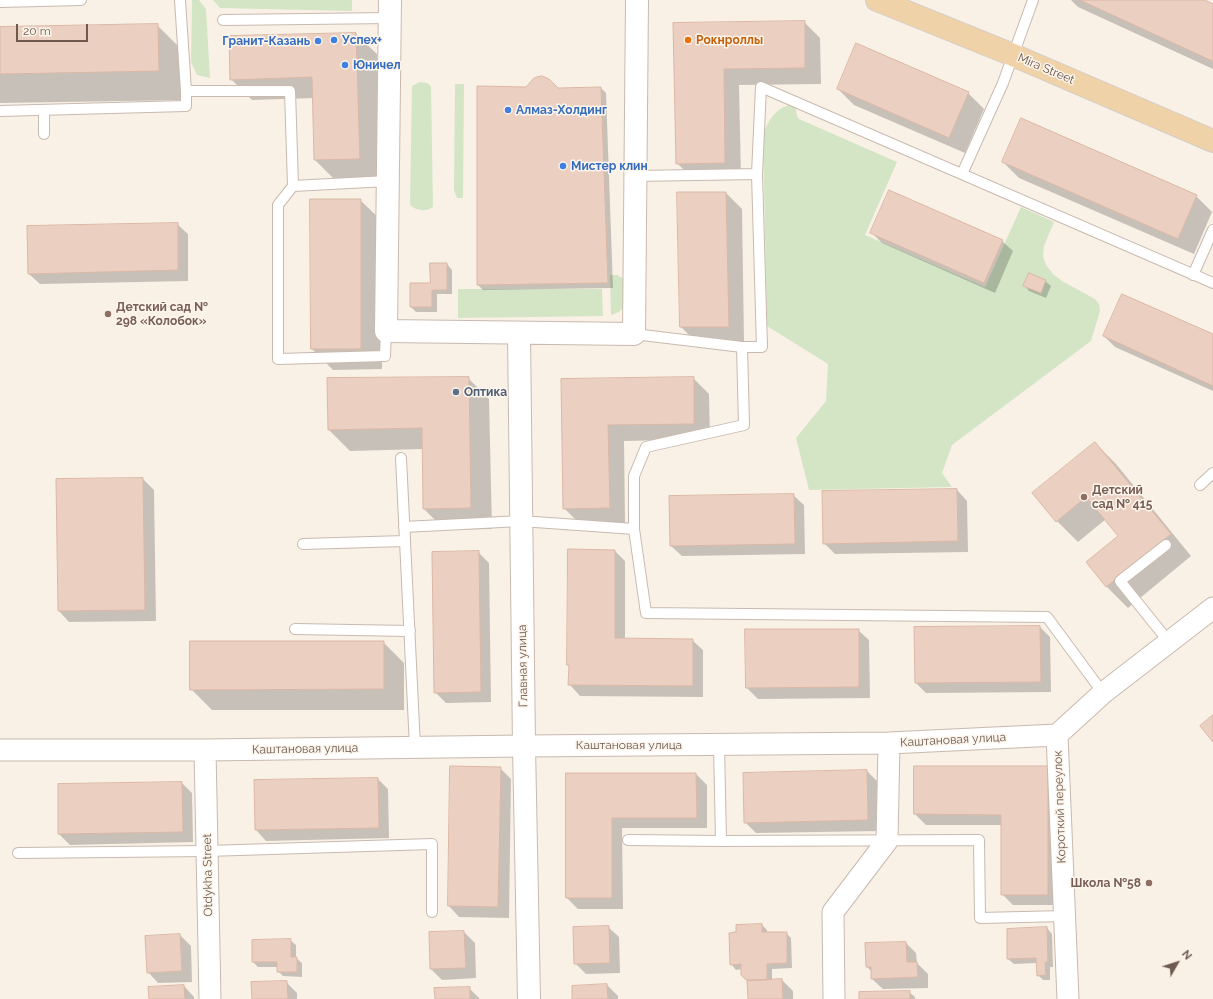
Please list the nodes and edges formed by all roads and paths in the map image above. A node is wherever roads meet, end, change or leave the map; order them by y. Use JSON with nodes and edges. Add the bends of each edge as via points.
{"nodes":[{"id":1,"x":82,"y":0,"type":"edge"},
{"id":2,"x":180,"y":0,"type":"edge"},
{"id":3,"x":637,"y":0,"type":"edge"},
{"id":4,"x":877,"y":0,"type":"edge"},
{"id":5,"x":1033,"y":0,"type":"edge"},
{"id":6,"x":0,"y":2,"type":"edge"},
{"id":7,"x":390,"y":9,"type":"edge"},
{"id":8,"x":223,"y":20,"type":"dead end"},
{"id":9,"x":1013,"y":55,"type":"junction"},
{"id":10,"x":186,"y":91,"type":"junction"},
{"id":11,"x":44,"y":110,"type":"junction"},
{"id":12,"x":0,"y":111,"type":"edge"},
{"id":13,"x":44,"y":134,"type":"dead end"},
{"id":14,"x":1213,"y":141,"type":"edge"},
{"id":15,"x":757,"y":174,"type":"junction"},
{"id":16,"x":962,"y":174,"type":"junction"},
{"id":17,"x":635,"y":176,"type":"junction"},
{"id":18,"x":388,"y":181,"type":"junction"},
{"id":19,"x":293,"y":186,"type":"junction"},
{"id":20,"x":1213,"y":230,"type":"edge"},
{"id":21,"x":1193,"y":275,"type":"junction"},
{"id":22,"x":1213,"y":283,"type":"edge"},
{"id":23,"x":386,"y":331,"type":"junction"},
{"id":24,"x":519,"y":334,"type":"junction"},
{"id":25,"x":634,"y":334,"type":"junction"},
{"id":26,"x":742,"y":347,"type":"junction"},
{"id":27,"x":401,"y":458,"type":"dead end"},
{"id":28,"x":1213,"y":473,"type":"edge"},
{"id":29,"x":1200,"y":485,"type":"dead end"},
{"id":30,"x":521,"y":521,"type":"junction"},
{"id":31,"x":404,"y":527,"type":"junction"},
{"id":32,"x":634,"y":529,"type":"junction"},
{"id":33,"x":405,"y":541,"type":"junction"},
{"id":34,"x":303,"y":544,"type":"dead end"},
{"id":35,"x":1166,"y":545,"type":"dead end"},
{"id":36,"x":1213,"y":608,"type":"edge"},
{"id":37,"x":295,"y":629,"type":"dead end"},
{"id":38,"x":410,"y":631,"type":"junction"},
{"id":39,"x":1169,"y":642,"type":"junction"},
{"id":40,"x":1103,"y":693,"type":"junction"},
{"id":41,"x":1057,"y":735,"type":"junction"},
{"id":42,"x":719,"y":744,"type":"junction"},
{"id":43,"x":889,"y":744,"type":"junction"},
{"id":44,"x":524,"y":746,"type":"junction"},
{"id":45,"x":415,"y":747,"type":"junction"},
{"id":46,"x":0,"y":750,"type":"edge"},
{"id":47,"x":205,"y":750,"type":"junction"},
{"id":48,"x":628,"y":840,"type":"dead end"},
{"id":49,"x":721,"y":841,"type":"junction"},
{"id":50,"x":887,"y":841,"type":"junction"},
{"id":51,"x":207,"y":851,"type":"junction"},
{"id":52,"x":18,"y":853,"type":"dead end"},
{"id":53,"x":432,"y":912,"type":"dead end"},
{"id":54,"x":1065,"y":916,"type":"junction"},
{"id":55,"x":210,"y":999,"type":"edge"},
{"id":56,"x":529,"y":999,"type":"edge"},
{"id":57,"x":834,"y":999,"type":"edge"},
{"id":58,"x":1068,"y":999,"type":"edge"}],
"edges":[{"from":1,"to":6,"type":"lane"},
{"from":2,"to":10,"type":"lane"},
{"from":3,"to":17,"type":"street"},
{"from":4,"to":9,"type":"main road","name":"Mira Street"},
{"from":5,"to":9,"type":"lane"},
{"from":7,"to":8,"type":"lane"},
{"from":7,"to":18,"type":"street"},
{"from":9,"to":14,"type":"main road","name":"Mira Street"},
{"from":9,"to":16,"type":"lane"},
{"from":10,"to":11,"type":"lane","via":[[186,106]]},
{"from":10,"to":19,"type":"lane","via":[[290,91]]},
{"from":11,"to":12,"type":"lane"},
{"from":11,"to":13,"type":"lane"},
{"from":15,"to":16,"type":"lane","via":[[761,87]]},
{"from":15,"to":17,"type":"lane"},
{"from":15,"to":26,"type":"lane","via":[[762,347]]},
{"from":16,"to":21,"type":"lane"},
{"from":17,"to":25,"type":"street"},
{"from":18,"to":19,"type":"lane"},
{"from":18,"to":23,"type":"street"},
{"from":19,"to":23,"type":"lane","via":[[278,205],[278,359],[385,356]]},
{"from":20,"to":21,"type":"lane"},
{"from":21,"to":22,"type":"lane"},
{"from":23,"to":24,"type":"street"},
{"from":24,"to":25,"type":"street"},
{"from":24,"to":30,"type":"street","name":"Главная улица"},
{"from":25,"to":26,"type":"lane"},
{"from":26,"to":32,"type":"lane","via":[[744,425],[646,447],[634,476]]},
{"from":27,"to":31,"type":"lane"},
{"from":28,"to":29,"type":"lane"},
{"from":30,"to":31,"type":"lane"},
{"from":30,"to":32,"type":"lane"},
{"from":30,"to":44,"type":"street","name":"Главная улица"},
{"from":31,"to":33,"type":"lane"},
{"from":32,"to":40,"type":"lane","via":[[646,613],[1047,617]]},
{"from":33,"to":34,"type":"lane"},
{"from":33,"to":38,"type":"lane"},
{"from":35,"to":39,"type":"lane","via":[[1120,581]]},
{"from":36,"to":39,"type":"street"},
{"from":37,"to":38,"type":"lane"},
{"from":38,"to":45,"type":"lane"},
{"from":39,"to":40,"type":"street"},
{"from":40,"to":41,"type":"street"},
{"from":41,"to":43,"type":"street","name":"Каштановая улица"},
{"from":41,"to":54,"type":"street","name":"Короткий переулок"},
{"from":42,"to":43,"type":"street","name":"Каштановая улица"},
{"from":42,"to":44,"type":"street","name":"Каштановая улица"},
{"from":42,"to":49,"type":"lane"},
{"from":43,"to":50,"type":"street"},
{"from":44,"to":45,"type":"street","name":"Каштановая улица"},
{"from":44,"to":56,"type":"street","name":"Главная улица"},
{"from":45,"to":47,"type":"street","name":"Каштановая улица"},
{"from":46,"to":47,"type":"street","name":"Каштановая улица"},
{"from":47,"to":51,"type":"street","name":"Otdykha Street"},
{"from":48,"to":49,"type":"lane"},
{"from":49,"to":50,"type":"lane"},
{"from":50,"to":54,"type":"lane","via":[[980,840],[980,918]]},
{"from":50,"to":57,"type":"street","via":[[833,912]]},
{"from":51,"to":52,"type":"lane"},
{"from":51,"to":53,"type":"lane","via":[[432,844]]},
{"from":51,"to":55,"type":"street","name":"Otdykha Street"},
{"from":54,"to":58,"type":"street","name":"Короткий переулок"}]}
